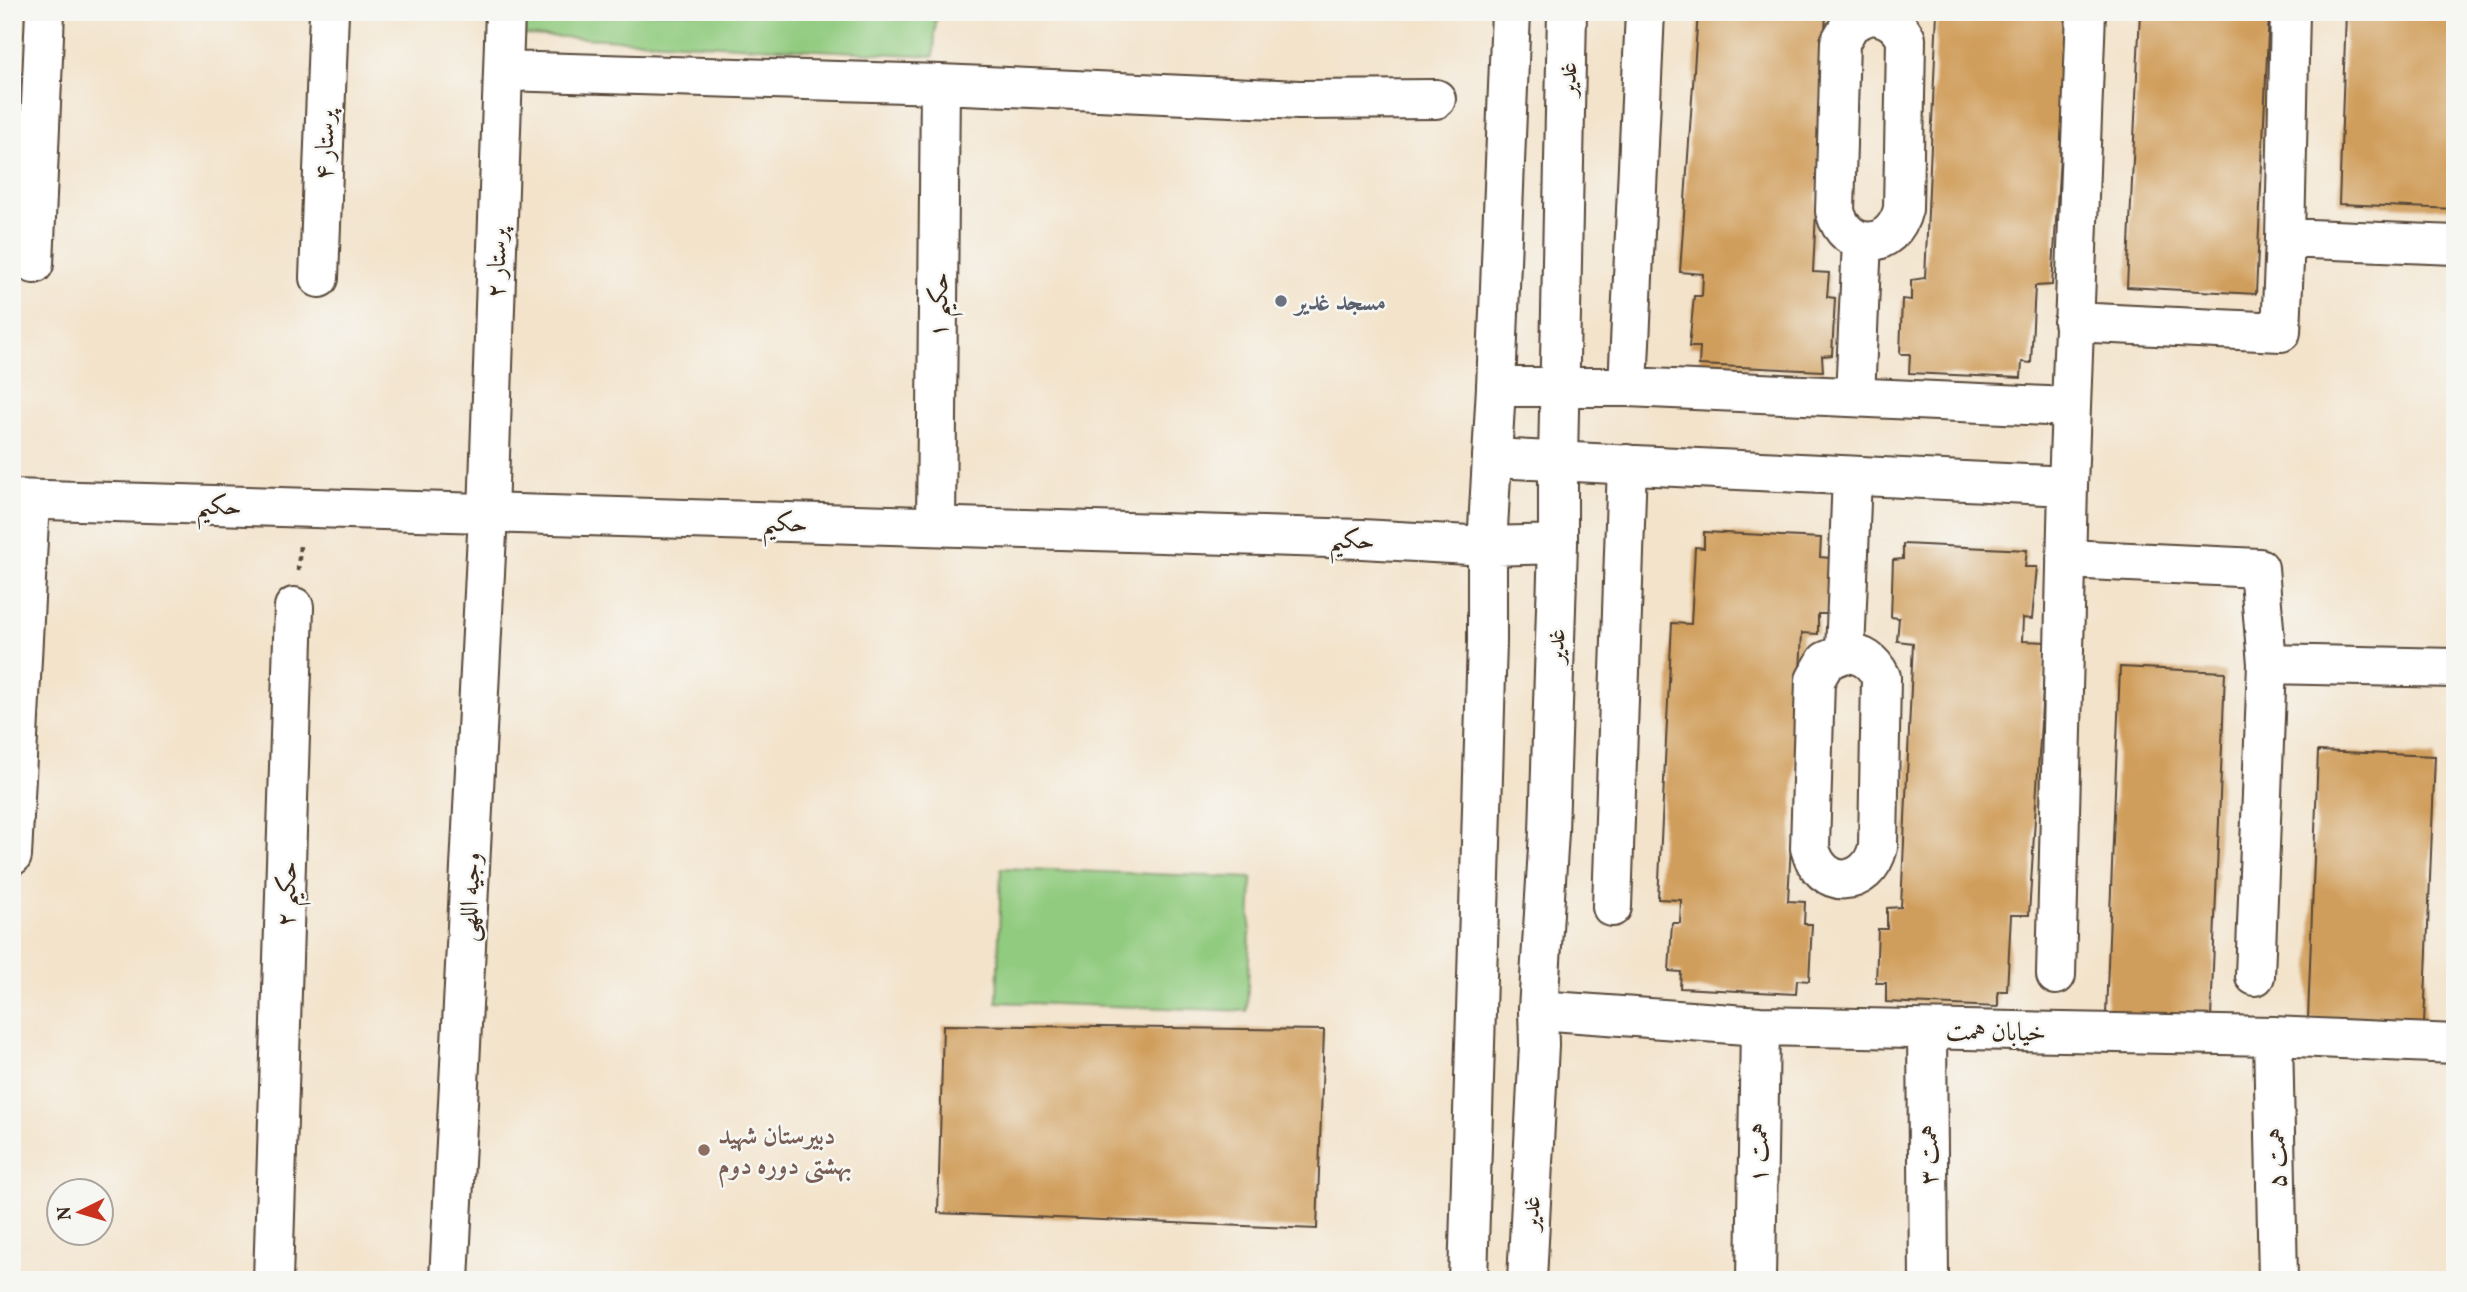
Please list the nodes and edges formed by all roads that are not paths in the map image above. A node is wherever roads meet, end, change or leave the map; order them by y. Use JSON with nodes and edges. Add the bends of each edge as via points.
{"nodes":[{"id":1,"x":45,"y":12,"type":"edge"},
{"id":2,"x":329,"y":12,"type":"edge"},
{"id":3,"x":505,"y":12,"type":"edge"},
{"id":4,"x":1511,"y":12,"type":"edge"},
{"id":5,"x":1567,"y":12,"type":"edge"},
{"id":6,"x":1646,"y":12,"type":"edge"},
{"id":7,"x":2086,"y":12,"type":"edge"},
{"id":8,"x":2290,"y":12,"type":"edge"},
{"id":9,"x":503,"y":71,"type":"junction"},
{"id":10,"x":940,"y":84,"type":"junction"},
{"id":11,"x":1436,"y":99,"type":"dead end"},
{"id":12,"x":2285,"y":238,"type":"junction"},
{"id":13,"x":1861,"y":241,"type":"junction"},
{"id":14,"x":2455,"y":245,"type":"edge"},
{"id":15,"x":34,"y":264,"type":"dead end"},
{"id":16,"x":318,"y":278,"type":"dead end"},
{"id":17,"x":2073,"y":322,"type":"junction"},
{"id":18,"x":1496,"y":387,"type":"junction"},
{"id":19,"x":1628,"y":387,"type":"junction"},
{"id":20,"x":1561,"y":388,"type":"junction"},
{"id":21,"x":1855,"y":397,"type":"junction"},
{"id":22,"x":2070,"y":407,"type":"junction"},
{"id":23,"x":1492,"y":458,"type":"junction"},
{"id":24,"x":1558,"y":461,"type":"junction"},
{"id":25,"x":1627,"y":464,"type":"junction"},
{"id":26,"x":1852,"y":476,"type":"junction"},
{"id":27,"x":2067,"y":486,"type":"junction"},
{"id":28,"x":21,"y":500,"type":"edge"},
{"id":29,"x":488,"y":514,"type":"junction"},
{"id":30,"x":936,"y":526,"type":"junction"},
{"id":31,"x":1558,"y":544,"type":"junction"},
{"id":32,"x":1487,"y":546,"type":"junction"},
{"id":33,"x":2066,"y":559,"type":"junction"},
{"id":34,"x":295,"y":607,"type":"road end"},
{"id":35,"x":1845,"y":653,"type":"junction"},
{"id":36,"x":2267,"y":664,"type":"junction"},
{"id":37,"x":2455,"y":668,"type":"edge"},
{"id":38,"x":12,"y":856,"type":"edge"},
{"id":39,"x":1612,"y":907,"type":"dead end"},
{"id":40,"x":2056,"y":975,"type":"dead end"},
{"id":41,"x":2255,"y":976,"type":"dead end"},
{"id":42,"x":1538,"y":1010,"type":"junction"},
{"id":43,"x":1760,"y":1026,"type":"junction"},
{"id":44,"x":1927,"y":1030,"type":"junction"},
{"id":45,"x":2273,"y":1035,"type":"junction"},
{"id":46,"x":2455,"y":1044,"type":"edge"},
{"id":47,"x":274,"y":1280,"type":"edge"},
{"id":48,"x":449,"y":1280,"type":"edge"},
{"id":49,"x":1468,"y":1280,"type":"edge"},
{"id":50,"x":1527,"y":1280,"type":"edge"},
{"id":51,"x":1756,"y":1280,"type":"edge"},
{"id":52,"x":1929,"y":1280,"type":"edge"},
{"id":53,"x":2278,"y":1280,"type":"edge"}],
"edges":[{"from":1,"to":15,"type":"street"},
{"from":2,"to":16,"type":"street","name":"پرستار ۴"},
{"from":3,"to":9,"type":"street","name":"پرستار ۲"},
{"from":4,"to":18,"type":"street"},
{"from":5,"to":20,"type":"street","name":"غدیر"},
{"from":6,"to":19,"type":"street"},
{"from":7,"to":17,"type":"street"},
{"from":8,"to":12,"type":"street"},
{"from":9,"to":10,"type":"street"},
{"from":9,"to":29,"type":"street","name":"پرستار ۲"},
{"from":10,"to":11,"type":"street","via":[[1299,100]]},
{"from":10,"to":30,"type":"street","name":"حکیم ۱"},
{"from":12,"to":14,"type":"street"},
{"from":12,"to":17,"type":"street","via":[[2281,332]]},
{"from":13,"to":13,"type":"street","via":[[1885,238],[1894,231],[1903,209],[1906,39],[1892,21],[1870,15],[1851,23],[1840,42],[1835,211],[1843,230]]},
{"from":13,"to":21,"type":"street"},
{"from":17,"to":22,"type":"street"},
{"from":18,"to":20,"type":"street"},
{"from":18,"to":23,"type":"street"},
{"from":19,"to":20,"type":"street"},
{"from":19,"to":21,"type":"street"},
{"from":20,"to":24,"type":"street","name":"غدیر"},
{"from":21,"to":22,"type":"street"},
{"from":22,"to":27,"type":"street"},
{"from":23,"to":24,"type":"street"},
{"from":23,"to":32,"type":"street"},
{"from":24,"to":25,"type":"street"},
{"from":24,"to":31,"type":"street","name":"غدیر"},
{"from":25,"to":26,"type":"street"},
{"from":25,"to":39,"type":"street"},
{"from":26,"to":27,"type":"street"},
{"from":26,"to":35,"type":"street"},
{"from":27,"to":33,"type":"street"},
{"from":28,"to":29,"type":"street","name":"حکیم"},
{"from":28,"to":38,"type":"street"},
{"from":29,"to":30,"type":"street","name":"حکیم"},
{"from":29,"to":48,"type":"street","name":"وجیه اللهی"},
{"from":30,"to":32,"type":"street","name":"حکیم"},
{"from":31,"to":32,"type":"street","name":"حکیم"},
{"from":31,"to":42,"type":"street","name":"غدیر"},
{"from":32,"to":49,"type":"street"},
{"from":33,"to":36,"type":"street","via":[[2259,568]]},
{"from":33,"to":40,"type":"street"},
{"from":34,"to":47,"type":"street","name":"حکیم ۲"},
{"from":35,"to":35,"type":"street","via":[[1826,661],[1815,680],[1810,848],[1818,868],[1836,879],[1860,876],[1878,847],[1881,677],[1867,659]]},
{"from":36,"to":37,"type":"street"},
{"from":36,"to":41,"type":"street"},
{"from":42,"to":43,"type":"street","name":"خیابان همت"},
{"from":42,"to":50,"type":"street","name":"غدیر"},
{"from":43,"to":44,"type":"street","name":"خیابان همت"},
{"from":43,"to":51,"type":"street","name":"همت ۱"},
{"from":44,"to":45,"type":"street","name":"خیابان همت"},
{"from":44,"to":52,"type":"street","name":"همت ۳"},
{"from":45,"to":46,"type":"street","name":"خیابان همت"},
{"from":45,"to":53,"type":"street","name":"همت ۵"}]}
